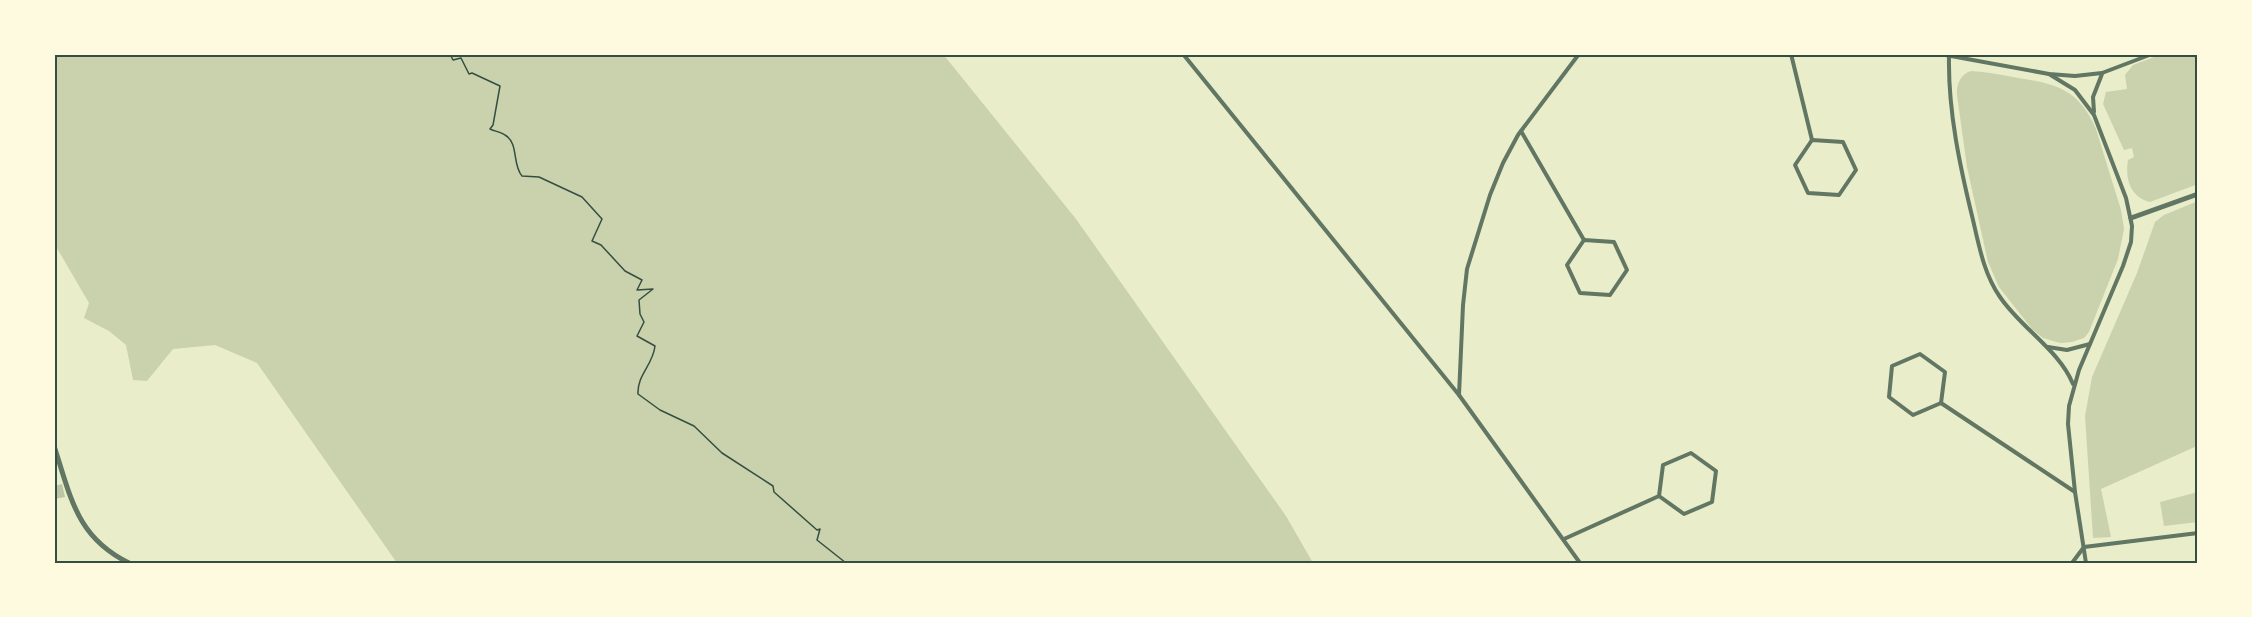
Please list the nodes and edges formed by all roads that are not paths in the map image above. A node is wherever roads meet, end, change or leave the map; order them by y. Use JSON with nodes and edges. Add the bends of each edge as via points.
{"nodes":[{"id":1,"x":1184,"y":54,"type":"edge"},
{"id":2,"x":1579,"y":54,"type":"edge"},
{"id":3,"x":1791,"y":54,"type":"edge"},
{"id":4,"x":1940,"y":54,"type":"edge"},
{"id":5,"x":2152,"y":54,"type":"edge"},
{"id":6,"x":1949,"y":57,"type":"junction"},
{"id":7,"x":2102,"y":73,"type":"junction"},
{"id":8,"x":2049,"y":74,"type":"junction"},
{"id":9,"x":2094,"y":115,"type":"junction"},
{"id":10,"x":1521,"y":131,"type":"junction"},
{"id":11,"x":1812,"y":140,"type":"junction"},
{"id":12,"x":2198,"y":194,"type":"edge"},
{"id":13,"x":2131,"y":218,"type":"junction"},
{"id":14,"x":1584,"y":240,"type":"junction"},
{"id":15,"x":2090,"y":344,"type":"junction"},
{"id":16,"x":2044,"y":346,"type":"junction"},
{"id":17,"x":2073,"y":385,"type":"junction"},
{"id":18,"x":1460,"y":395,"type":"junction"},
{"id":19,"x":1941,"y":403,"type":"junction"},
{"id":20,"x":54,"y":446,"type":"edge"},
{"id":21,"x":2075,"y":492,"type":"junction"},
{"id":22,"x":1659,"y":496,"type":"junction"},
{"id":23,"x":2198,"y":533,"type":"edge"},
{"id":24,"x":1564,"y":539,"type":"junction"},
{"id":25,"x":2084,"y":547,"type":"junction"},
{"id":26,"x":129,"y":563,"type":"edge"},
{"id":27,"x":1580,"y":563,"type":"edge"},
{"id":28,"x":2072,"y":563,"type":"edge"},
{"id":29,"x":2086,"y":563,"type":"edge"}],
"edges":[{"from":1,"to":18,"type":"street"},
{"from":2,"to":10,"type":"street"},
{"from":3,"to":11,"type":"street"},
{"from":4,"to":6,"type":"street"},
{"from":5,"to":7,"type":"street"},
{"from":6,"to":8,"type":"street"},
{"from":6,"to":16,"type":"street","via":[[1957,144],[1982,257],[1999,295]]},
{"from":7,"to":8,"type":"street"},
{"from":7,"to":9,"type":"street","via":[[2093,97]]},
{"from":8,"to":9,"type":"street","via":[[2075,90]]},
{"from":9,"to":13,"type":"street"},
{"from":10,"to":14,"type":"street"},
{"from":10,"to":18,"type":"street","via":[[1498,176],[1470,257],[1463,296]]},
{"from":11,"to":11,"type":"street","via":[[1795,165],[1808,193],[1839,195],[1856,170],[1843,142]]},
{"from":12,"to":13,"type":"street"},
{"from":13,"to":15,"type":"street","via":[[2131,242],[2124,266]]},
{"from":14,"to":14,"type":"street","via":[[1567,265],[1575,284],[1580,293],[1610,295],[1628,270],[1614,242]]},
{"from":15,"to":16,"type":"street","via":[[2067,350]]},
{"from":15,"to":17,"type":"street"},
{"from":16,"to":17,"type":"street","via":[[2062,363]]},
{"from":17,"to":21,"type":"street","via":[[2068,424]]},
{"from":18,"to":24,"type":"street"},
{"from":19,"to":19,"type":"street","via":[[1945,372],[1920,354],[1892,366],[1889,396],[1913,415]]},
{"from":19,"to":21,"type":"street"},
{"from":20,"to":26,"type":"street","via":[[80,521],[105,549]]},
{"from":21,"to":25,"type":"street"},
{"from":22,"to":22,"type":"street","via":[[1684,514],[1712,502],[1716,471],[1691,453],[1663,465]]},
{"from":22,"to":24,"type":"street"},
{"from":23,"to":25,"type":"street"},
{"from":24,"to":27,"type":"street"},
{"from":25,"to":28,"type":"street"},
{"from":25,"to":29,"type":"street"}]}
